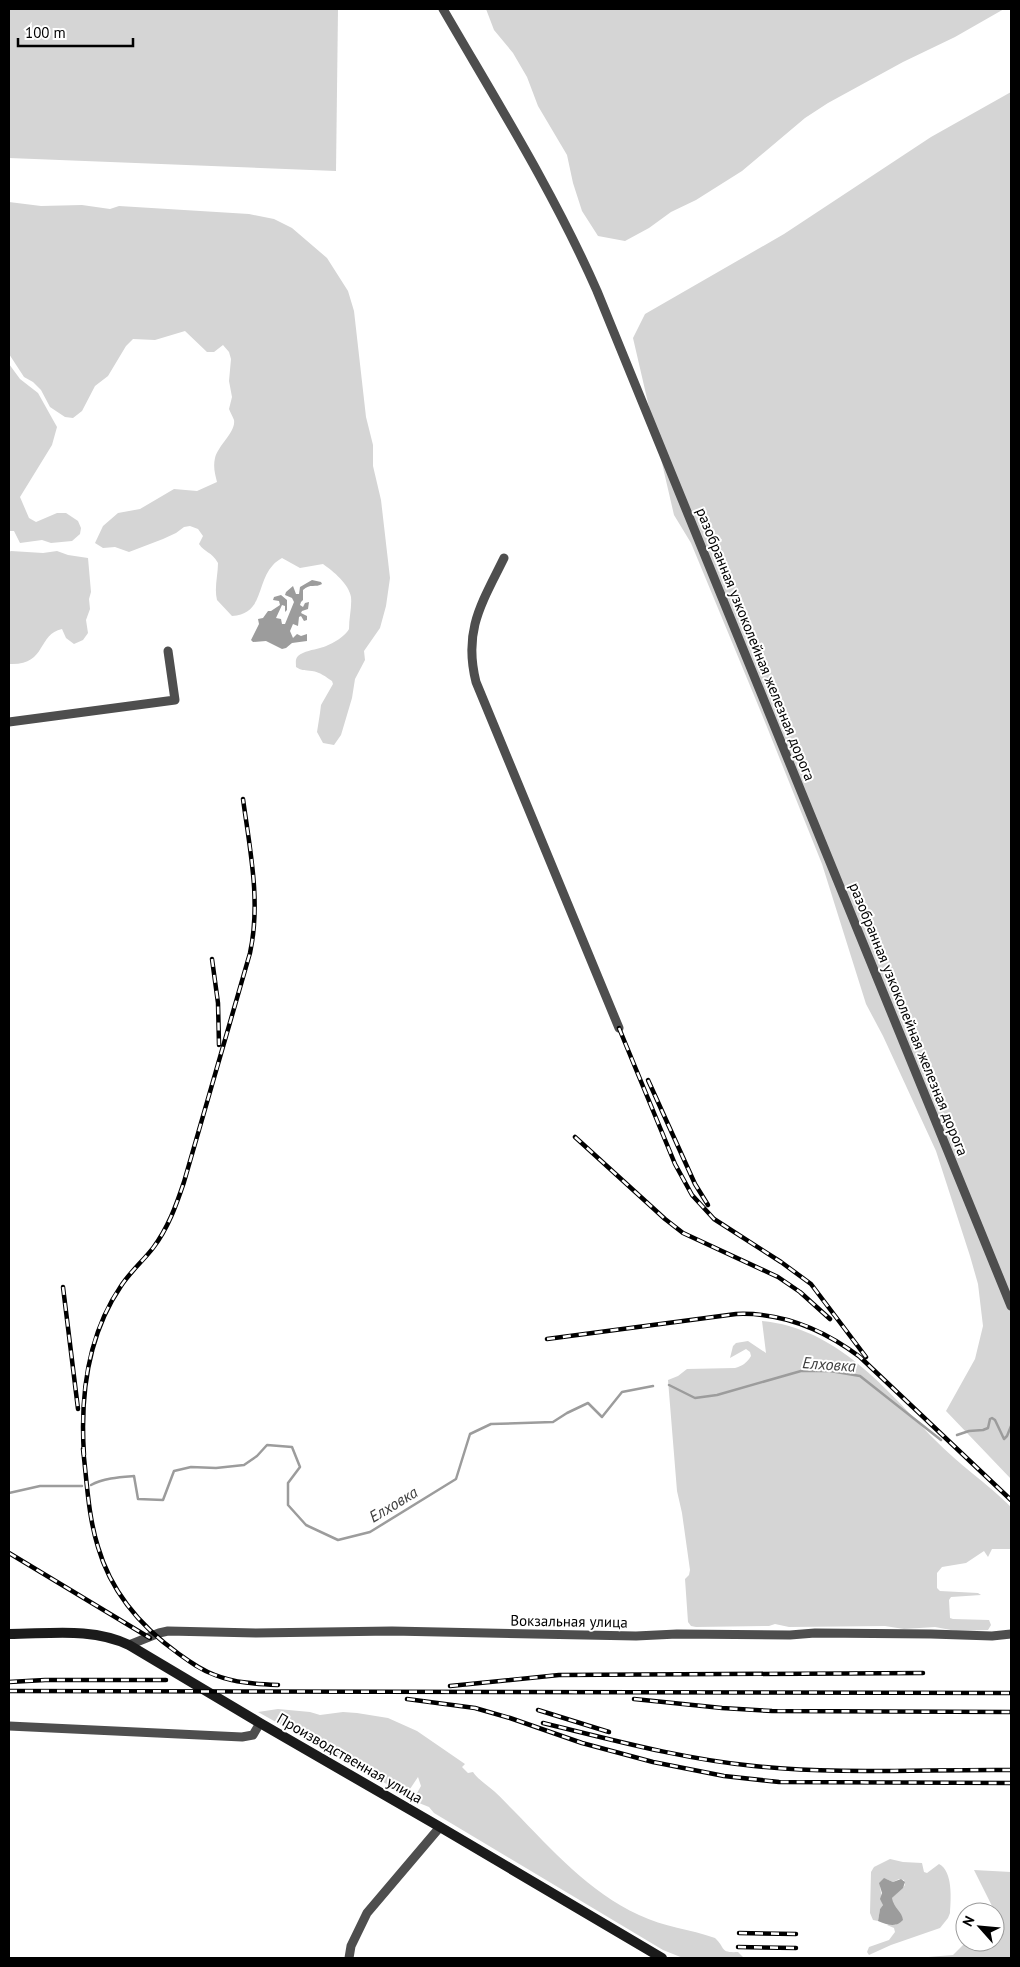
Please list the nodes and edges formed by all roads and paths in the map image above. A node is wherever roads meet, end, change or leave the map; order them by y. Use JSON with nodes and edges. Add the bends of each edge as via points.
{"nodes":[{"id":1,"x":443,"y":9,"type":"edge"},
{"id":2,"x":504,"y":558,"type":"dead end"},
{"id":3,"x":168,"y":651,"type":"dead end"},
{"id":4,"x":9,"y":722,"type":"edge"},
{"id":5,"x":619,"y":1028,"type":"dead end"},
{"id":6,"x":1011,"y":1306,"type":"edge"},
{"id":7,"x":9,"y":1634,"type":"edge"},
{"id":8,"x":1011,"y":1634,"type":"edge"},
{"id":9,"x":129,"y":1644,"type":"junction"},
{"id":10,"x":260,"y":1723,"type":"junction"},
{"id":11,"x":9,"y":1726,"type":"edge"},
{"id":12,"x":440,"y":1827,"type":"junction"},
{"id":13,"x":349,"y":1958,"type":"edge"},
{"id":14,"x":662,"y":1958,"type":"edge"}],
"edges":[{"from":1,"to":6,"type":"street","name":"разобранная узкоколейная железная дорога","via":[[549,195],[597,291]]},
{"from":2,"to":5,"type":"street","via":[[474,626],[471,649],[476,682]]},
{"from":3,"to":4,"type":"street","via":[[175,700]]},
{"from":7,"to":9,"type":"main road","name":"Производственная улица","via":[[89,1634]]},
{"from":8,"to":9,"type":"street","name":"Вокзальная улица","via":[[636,1636],[168,1631]]},
{"from":9,"to":10,"type":"main road","name":"Производственная улица"},
{"from":10,"to":11,"type":"street","via":[[253,1735],[242,1737]]},
{"from":10,"to":12,"type":"main road","name":"Производственная улица"},
{"from":12,"to":13,"type":"street","via":[[367,1913],[351,1946]]},
{"from":12,"to":14,"type":"main road","name":"Производственная улица"}]}
